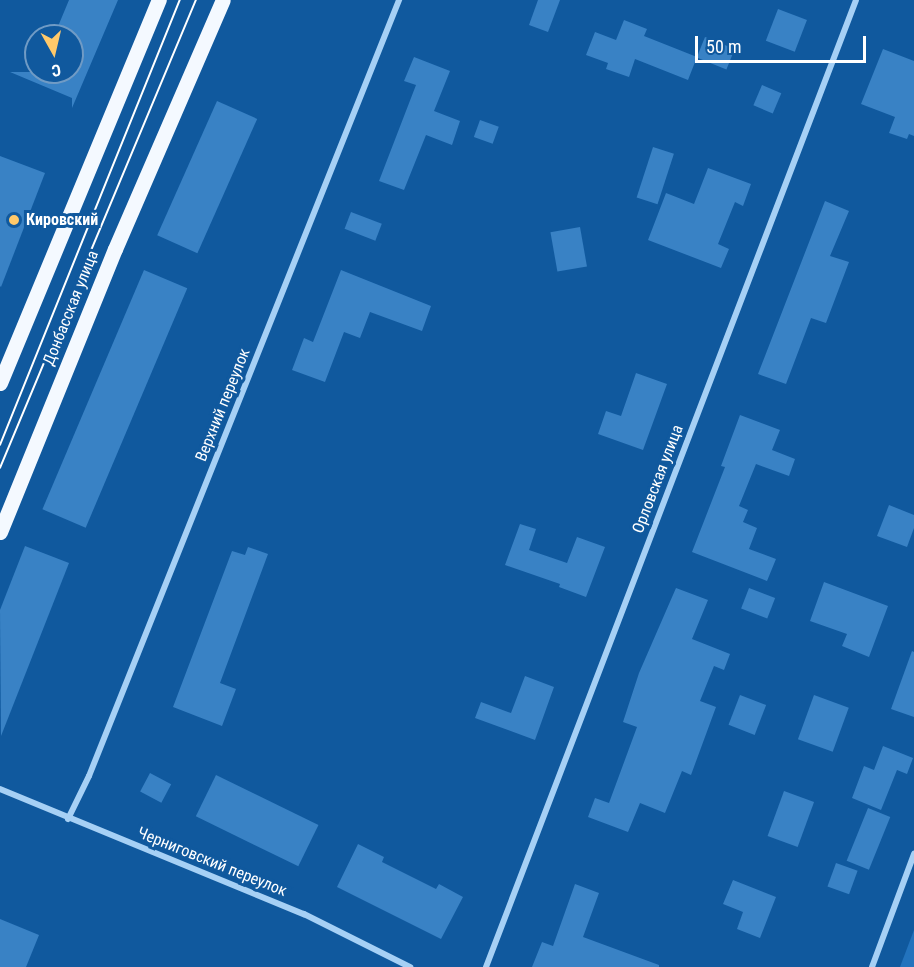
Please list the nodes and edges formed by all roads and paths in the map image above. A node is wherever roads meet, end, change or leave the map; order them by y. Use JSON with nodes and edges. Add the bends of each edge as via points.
{"nodes":[{"id":1,"x":159,"y":0,"type":"edge"},
{"id":2,"x":223,"y":0,"type":"edge"},
{"id":3,"x":399,"y":0,"type":"edge"},
{"id":4,"x":856,"y":0,"type":"edge"},
{"id":5,"x":0,"y":383,"type":"edge"},
{"id":6,"x":0,"y":532,"type":"edge"},
{"id":7,"x":0,"y":789,"type":"edge"},
{"id":8,"x":68,"y":819,"type":"junction"},
{"id":9,"x":914,"y":854,"type":"edge"},
{"id":10,"x":410,"y":967,"type":"edge"},
{"id":11,"x":486,"y":967,"type":"edge"},
{"id":12,"x":872,"y":967,"type":"edge"}],
"edges":[{"from":1,"to":5,"type":"main road"},
{"from":2,"to":6,"type":"main road","name":"Донбасская улица","via":[[114,249]]},
{"from":3,"to":8,"type":"street","name":"Верхний переулок","via":[[89,776]]},
{"from":4,"to":11,"type":"street","name":"Орловская улица"},
{"from":7,"to":8,"type":"street","name":"Черниговский переулок"},
{"from":8,"to":10,"type":"street","name":"Черниговский переулок","via":[[304,914]]},
{"from":9,"to":12,"type":"street"}]}
